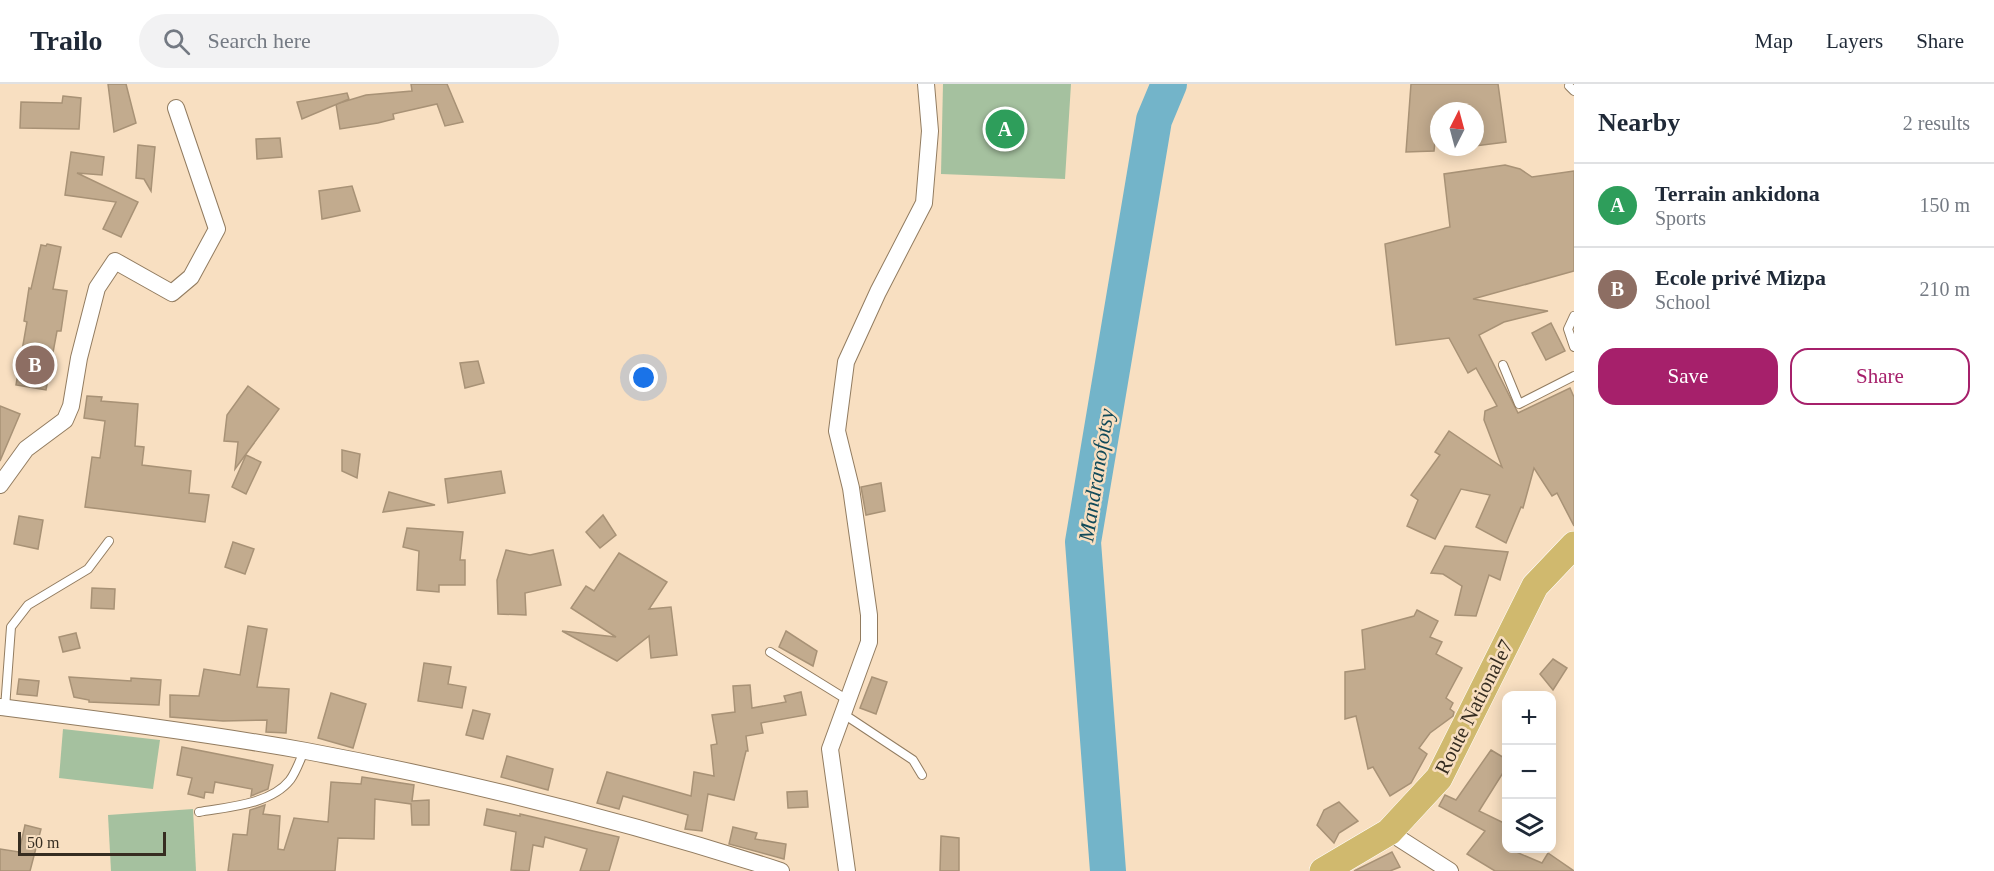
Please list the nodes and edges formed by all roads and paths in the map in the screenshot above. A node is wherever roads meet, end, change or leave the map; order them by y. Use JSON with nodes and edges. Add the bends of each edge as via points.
{"nodes":[{"id":1,"x":926,"y":84,"type":"edge"},
{"id":2,"x":176,"y":108,"type":"dead end"},
{"id":3,"x":1574,"y":316,"type":"edge"},
{"id":4,"x":1574,"y":347,"type":"edge"},
{"id":5,"x":1503,"y":365,"type":"dead end"},
{"id":6,"x":1574,"y":376,"type":"edge"},
{"id":7,"x":0,"y":484,"type":"edge"},
{"id":8,"x":110,"y":541,"type":"dead end"},
{"id":9,"x":1574,"y":545,"type":"edge"},
{"id":10,"x":770,"y":652,"type":"dead end"},
{"id":11,"x":844,"y":706,"type":"junction"},
{"id":12,"x":3,"y":707,"type":"edge"},
{"id":13,"x":304,"y":751,"type":"junction"},
{"id":14,"x":922,"y":775,"type":"dead end"},
{"id":15,"x":199,"y":812,"type":"dead end"},
{"id":16,"x":1389,"y":832,"type":"junction"},
{"id":17,"x":781,"y":871,"type":"edge"},
{"id":18,"x":847,"y":871,"type":"edge"},
{"id":19,"x":1323,"y":871,"type":"edge"},
{"id":20,"x":1450,"y":871,"type":"edge"}],
"edges":[{"from":1,"to":11,"type":"street","via":[[930,131],[924,202],[846,362],[841,397],[837,431],[851,488],[869,615],[869,642]]},
{"from":2,"to":7,"type":"street","via":[[218,230],[191,277],[172,293],[115,261],[97,288],[65,420],[26,449]]},
{"from":3,"to":4,"type":"lane","via":[[1568,329]]},
{"from":5,"to":6,"type":"lane","via":[[1519,404]]},
{"from":8,"to":12,"type":"lane","via":[[88,569],[28,605],[11,627]]},
{"from":9,"to":16,"type":"main road","name":"Route Nationale7","via":[[1535,586],[1438,778]]},
{"from":10,"to":11,"type":"lane"},
{"from":11,"to":14,"type":"lane","via":[[913,760]]},
{"from":11,"to":18,"type":"street","via":[[830,749]]},
{"from":12,"to":13,"type":"street"},
{"from":13,"to":15,"type":"lane","via":[[290,780],[279,790],[249,803]]},
{"from":13,"to":17,"type":"street","via":[[458,782],[695,843]]},
{"from":16,"to":19,"type":"main road","name":"Route Nationale7"},
{"from":16,"to":20,"type":"street"}]}
